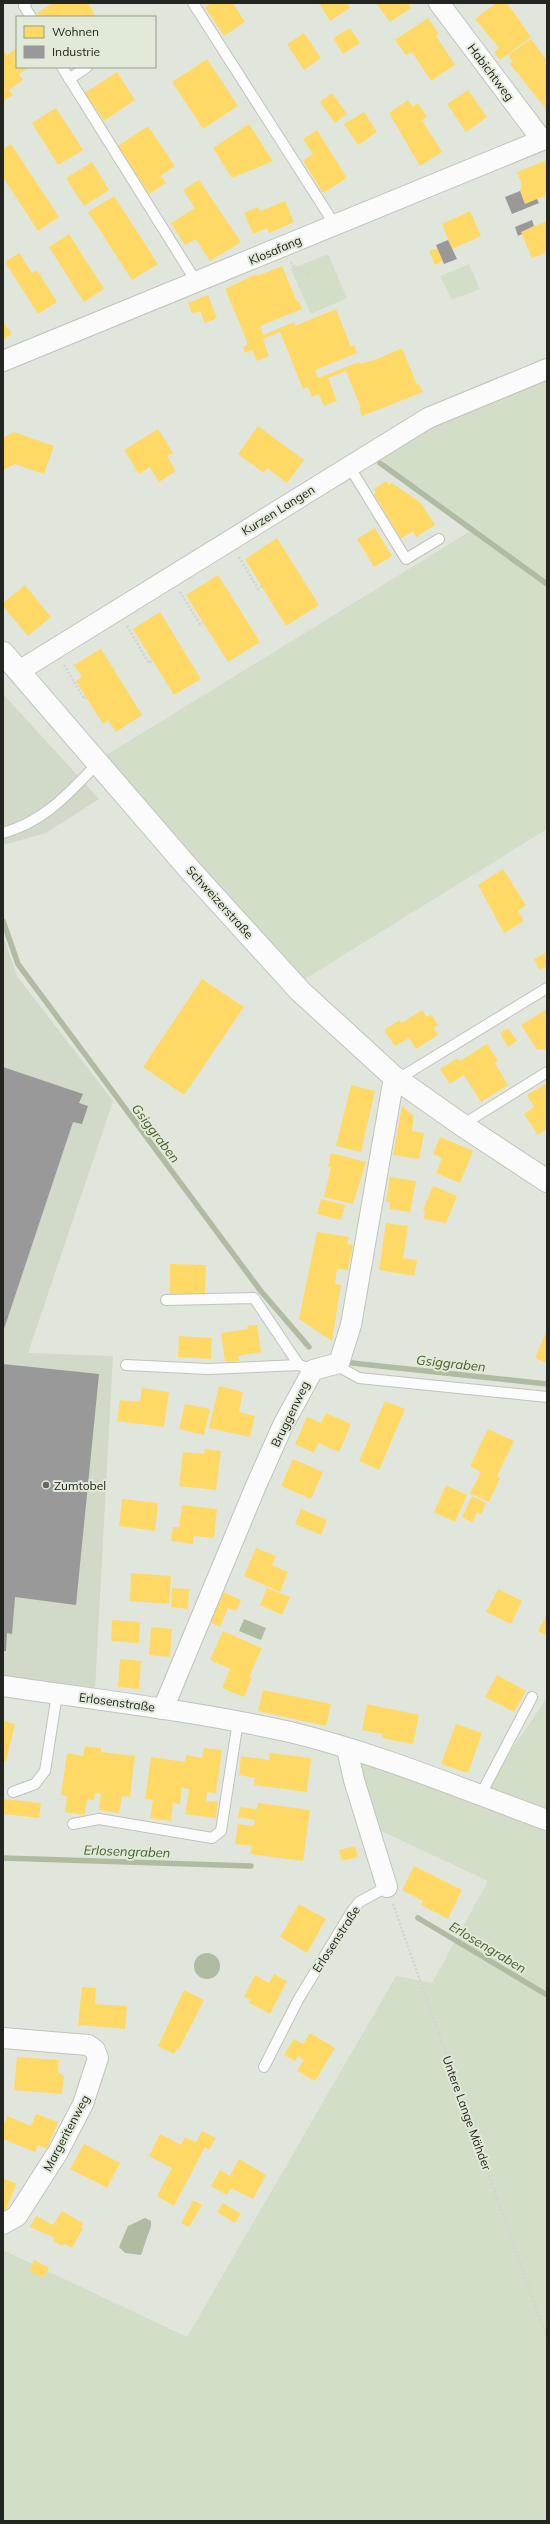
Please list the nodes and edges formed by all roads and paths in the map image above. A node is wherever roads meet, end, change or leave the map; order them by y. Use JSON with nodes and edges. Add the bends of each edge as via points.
{"nodes":[{"id":1,"x":26,"y":3,"type":"edge"},
{"id":2,"x":193,"y":3,"type":"edge"},
{"id":3,"x":439,"y":3,"type":"edge"},
{"id":4,"x":30,"y":16,"type":"edge"},
{"id":5,"x":63,"y":68,"type":"edge"},
{"id":6,"x":85,"y":68,"type":"edge"},
{"id":7,"x":69,"y":79,"type":"junction"},
{"id":8,"x":545,"y":139,"type":"edge"},
{"id":9,"x":335,"y":225,"type":"junction"},
{"id":10,"x":197,"y":283,"type":"junction"},
{"id":11,"x":3,"y":361,"type":"edge"},
{"id":12,"x":547,"y":369,"type":"edge"},
{"id":13,"x":349,"y":466,"type":"junction"},
{"id":14,"x":439,"y":539,"type":"dead end"},
{"id":15,"x":228,"y":540,"type":"junction"},
{"id":16,"x":170,"y":576,"type":"junction"},
{"id":17,"x":262,"y":586,"type":"dead end"},
{"id":18,"x":117,"y":610,"type":"junction"},
{"id":19,"x":203,"y":622,"type":"dead end"},
{"id":20,"x":54,"y":649,"type":"junction"},
{"id":21,"x":3,"y":653,"type":"edge"},
{"id":22,"x":152,"y":661,"type":"dead end"},
{"id":23,"x":19,"y":671,"type":"junction"},
{"id":24,"x":86,"y":697,"type":"dead end"},
{"id":25,"x":97,"y":764,"type":"junction"},
{"id":26,"x":3,"y":833,"type":"edge"},
{"id":27,"x":547,"y":988,"type":"edge"},
{"id":28,"x":547,"y":1072,"type":"edge"},
{"id":29,"x":396,"y":1078,"type":"junction"},
{"id":30,"x":462,"y":1125,"type":"junction"},
{"id":31,"x":547,"y":1180,"type":"edge"},
{"id":32,"x":166,"y":1300,"type":"dead end"},
{"id":33,"x":339,"y":1363,"type":"junction"},
{"id":34,"x":126,"y":1365,"type":"dead end"},
{"id":35,"x":306,"y":1367,"type":"junction"},
{"id":36,"x":547,"y":1397,"type":"edge"},
{"id":37,"x":3,"y":1686,"type":"edge"},
{"id":38,"x":57,"y":1694,"type":"junction"},
{"id":39,"x":532,"y":1697,"type":"dead end"},
{"id":40,"x":163,"y":1709,"type":"junction"},
{"id":41,"x":238,"y":1721,"type":"junction"},
{"id":42,"x":347,"y":1749,"type":"junction"},
{"id":43,"x":13,"y":1792,"type":"dead end"},
{"id":44,"x":480,"y":1796,"type":"junction"},
{"id":45,"x":547,"y":1820,"type":"edge"},
{"id":46,"x":72,"y":1824,"type":"dead end"},
{"id":47,"x":387,"y":1887,"type":"junction"},
{"id":48,"x":3,"y":2038,"type":"edge"},
{"id":49,"x":264,"y":2066,"type":"dead end"},
{"id":50,"x":3,"y":2224,"type":"edge"},
{"id":51,"x":547,"y":2339,"type":"edge"}],
"edges":[{"from":1,"to":4,"type":"lane","via":[[24,6]]},
{"from":2,"to":9,"type":"lane"},
{"from":3,"to":8,"type":"street","name":"Habichtweg"},
{"from":5,"to":7,"type":"lane"},
{"from":6,"to":7,"type":"lane"},
{"from":7,"to":10,"type":"lane"},
{"from":8,"to":9,"type":"street","name":"Klosafang"},
{"from":9,"to":10,"type":"street","name":"Klosafang"},
{"from":10,"to":11,"type":"street","name":"Klosafang"},
{"from":12,"to":13,"type":"street","name":"Kurzen Langen","via":[[428,418]]},
{"from":13,"to":14,"type":"lane","via":[[406,559]]},
{"from":13,"to":15,"type":"street","name":"Kurzen Langen"},
{"from":15,"to":16,"type":"street","name":"Kurzen Langen"},
{"from":15,"to":17,"type":"path","via":[[258,589]]},
{"from":16,"to":18,"type":"street","name":"Kurzen Langen"},
{"from":16,"to":19,"type":"path","via":[[200,624]]},
{"from":18,"to":20,"type":"street","name":"Kurzen Langen"},
{"from":18,"to":22,"type":"path","via":[[149,663]]},
{"from":20,"to":23,"type":"street","name":"Kurzen Langen"},
{"from":20,"to":24,"type":"path","via":[[84,699]]},
{"from":21,"to":23,"type":"street","name":"Schweizerstraße"},
{"from":23,"to":25,"type":"street","name":"Schweizerstraße"},
{"from":25,"to":26,"type":"lane","via":[[58,804],[32,822]]},
{"from":25,"to":29,"type":"street","name":"Schweizerstraße","via":[[300,991]]},
{"from":27,"to":29,"type":"lane"},
{"from":28,"to":30,"type":"lane"},
{"from":29,"to":30,"type":"street","name":"Schweizerstraße"},
{"from":29,"to":33,"type":"street","via":[[351,1325]]},
{"from":30,"to":31,"type":"street","name":"Schweizerstraße"},
{"from":32,"to":35,"type":"lane","via":[[254,1298]]},
{"from":33,"to":35,"type":"street","name":"Bruggenweg"},
{"from":33,"to":36,"type":"lane","via":[[343,1369],[359,1378]]},
{"from":34,"to":35,"type":"lane","via":[[208,1370]]},
{"from":35,"to":40,"type":"street","name":"Bruggenweg","via":[[300,1392],[265,1467]]},
{"from":37,"to":38,"type":"street","name":"Erlosenstraße"},
{"from":38,"to":40,"type":"street","name":"Erlosenstraße"},
{"from":38,"to":43,"type":"lane","via":[[45,1771],[35,1784]]},
{"from":39,"to":44,"type":"lane"},
{"from":40,"to":41,"type":"street","name":"Erlosenstraße"},
{"from":41,"to":42,"type":"street","name":"Erlosenstraße"},
{"from":41,"to":46,"type":"lane","via":[[222,1831],[212,1838],[99,1819]]},
{"from":42,"to":44,"type":"street","name":"Erlosenstraße"},
{"from":42,"to":47,"type":"street"},
{"from":44,"to":45,"type":"street","name":"Erlosenstraße"},
{"from":47,"to":49,"type":"lane","name":"Erlosenstraße","via":[[359,1902],[350,1914],[298,2000]]},
{"from":47,"to":51,"type":"path","name":"Untere Lange Mähder"},
{"from":48,"to":50,"type":"street","name":"Margeritenweg","via":[[88,2045],[98,2058],[83,2104],[58,2152],[17,2216]]}]}
